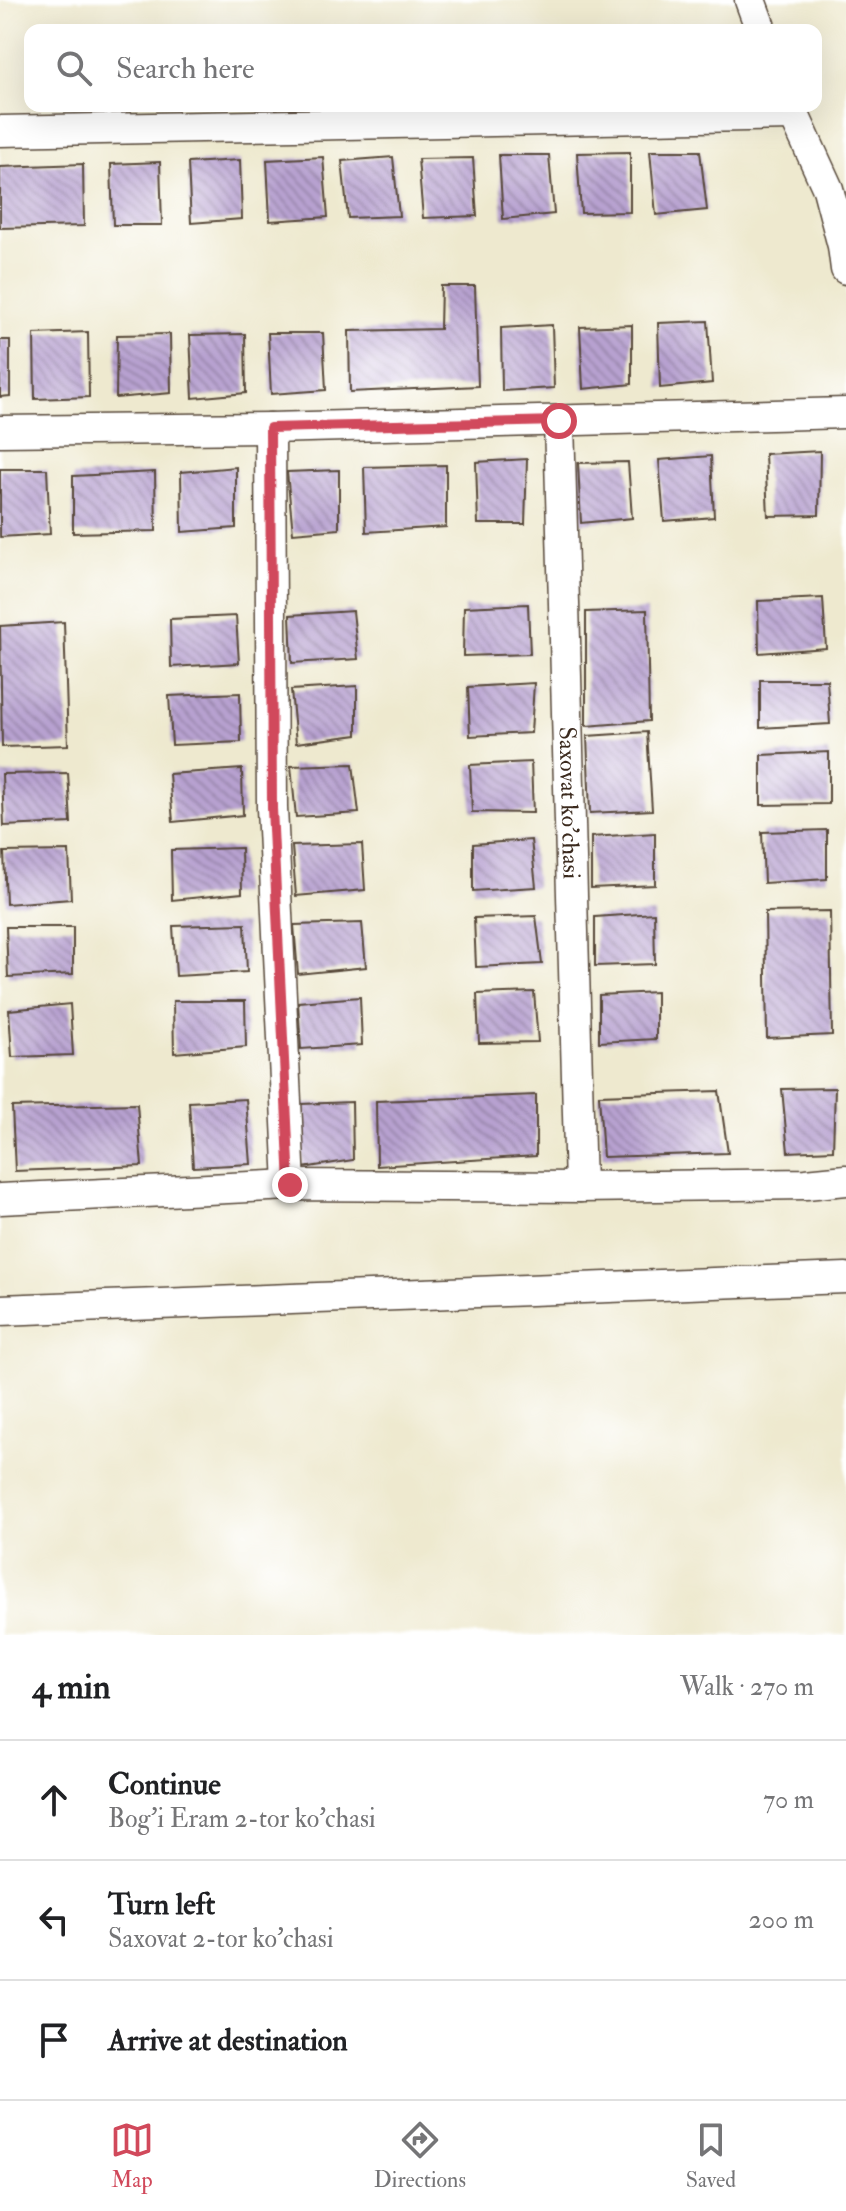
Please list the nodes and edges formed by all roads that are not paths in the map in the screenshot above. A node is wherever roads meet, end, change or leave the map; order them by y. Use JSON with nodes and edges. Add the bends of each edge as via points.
{"nodes":[{"id":1,"x":750,"y":0,"type":"edge"},
{"id":2,"x":759,"y":24,"type":"edge"},
{"id":3,"x":751,"y":112,"type":"edge"},
{"id":4,"x":791,"y":112,"type":"edge"},
{"id":5,"x":0,"y":131,"type":"edge"},
{"id":6,"x":846,"y":269,"type":"edge"},
{"id":7,"x":846,"y":413,"type":"edge"},
{"id":8,"x":559,"y":421,"type":"junction"},
{"id":9,"x":270,"y":428,"type":"junction"},
{"id":10,"x":0,"y":431,"type":"edge"},
{"id":11,"x":846,"y":1180,"type":"edge"},
{"id":12,"x":290,"y":1185,"type":"junction"},
{"id":13,"x":580,"y":1187,"type":"junction"},
{"id":14,"x":0,"y":1188,"type":"edge"},
{"id":15,"x":0,"y":1199,"type":"edge"},
{"id":16,"x":846,"y":1278,"type":"edge"},
{"id":17,"x":0,"y":1310,"type":"edge"}],
"edges":[{"from":1,"to":2,"type":"street"},
{"from":3,"to":5,"type":"street"},
{"from":4,"to":6,"type":"street","via":[[828,189]]},
{"from":7,"to":8,"type":"street"},
{"from":8,"to":9,"type":"street"},
{"from":8,"to":13,"type":"street","name":"Saxovat ko'chasi"},
{"from":9,"to":10,"type":"street"},
{"from":9,"to":12,"type":"street","via":[[272,808]]},
{"from":11,"to":13,"type":"street"},
{"from":12,"to":13,"type":"street"},
{"from":12,"to":15,"type":"street"},
{"from":14,"to":15,"type":"street"},
{"from":16,"to":17,"type":"street"}]}
